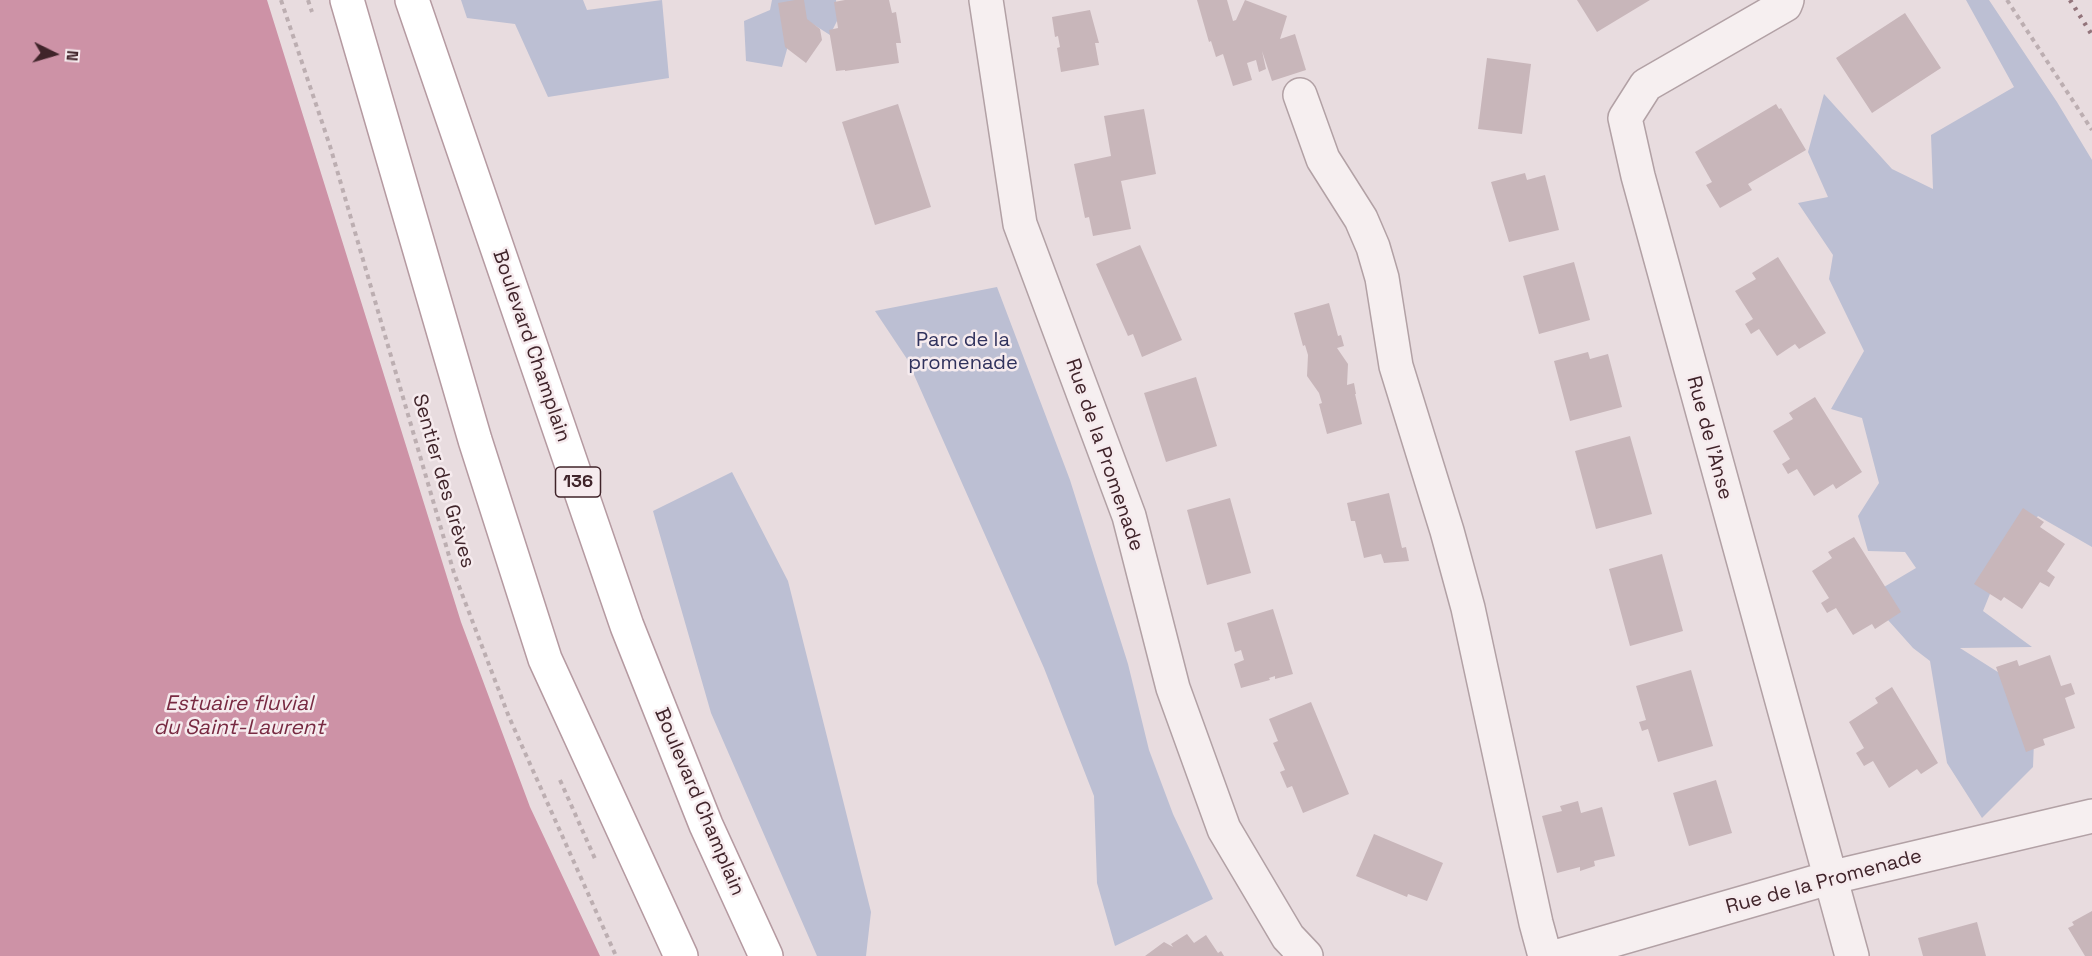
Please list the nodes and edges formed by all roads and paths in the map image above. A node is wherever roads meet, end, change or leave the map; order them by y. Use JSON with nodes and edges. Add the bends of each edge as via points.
{"nodes":[{"id":1,"x":280,"y":0,"type":"edge"},
{"id":2,"x":347,"y":0,"type":"edge"},
{"id":3,"x":412,"y":0,"type":"edge"},
{"id":4,"x":986,"y":0,"type":"edge"},
{"id":5,"x":1787,"y":0,"type":"edge"},
{"id":6,"x":2007,"y":0,"type":"edge"},
{"id":7,"x":1300,"y":95,"type":"dead end"},
{"id":8,"x":2092,"y":130,"type":"edge"},
{"id":9,"x":2092,"y":816,"type":"edge"},
{"id":10,"x":1829,"y":878,"type":"junction"},
{"id":11,"x":616,"y":956,"type":"edge"},
{"id":12,"x":681,"y":956,"type":"edge"},
{"id":13,"x":765,"y":956,"type":"edge"},
{"id":14,"x":1306,"y":956,"type":"edge"},
{"id":15,"x":1545,"y":956,"type":"edge"},
{"id":16,"x":1558,"y":956,"type":"edge"},
{"id":17,"x":1852,"y":956,"type":"edge"}],
"edges":[{"from":1,"to":11,"type":"path","name":"Sentier des Grèves","via":[[330,146],[454,573],[509,717]]},
{"from":2,"to":12,"type":"main road","via":[[475,440],[545,659]]},
{"from":3,"to":13,"type":"main road","name":"Boulevard Champlain","number":"136","via":[[627,626],[706,825]]},
{"from":4,"to":14,"type":"street","name":"Rue de la Promenade","via":[[1020,224],[1129,516],[1173,688],[1224,829],[1288,937]]},
{"from":5,"to":10,"type":"street","name":"Rue de l'Anse","via":[[1785,5],[1646,85],[1625,118]]},
{"from":6,"to":8,"type":"path"},
{"from":7,"to":15,"type":"street","via":[[1323,159],[1361,219],[1373,246],[1396,366],[1468,608]]},
{"from":9,"to":10,"type":"street","name":"Rue de la Promenade"},
{"from":10,"to":16,"type":"street","name":"Rue de la Promenade"},
{"from":10,"to":17,"type":"street","name":"Rue de l'Anse"}]}
